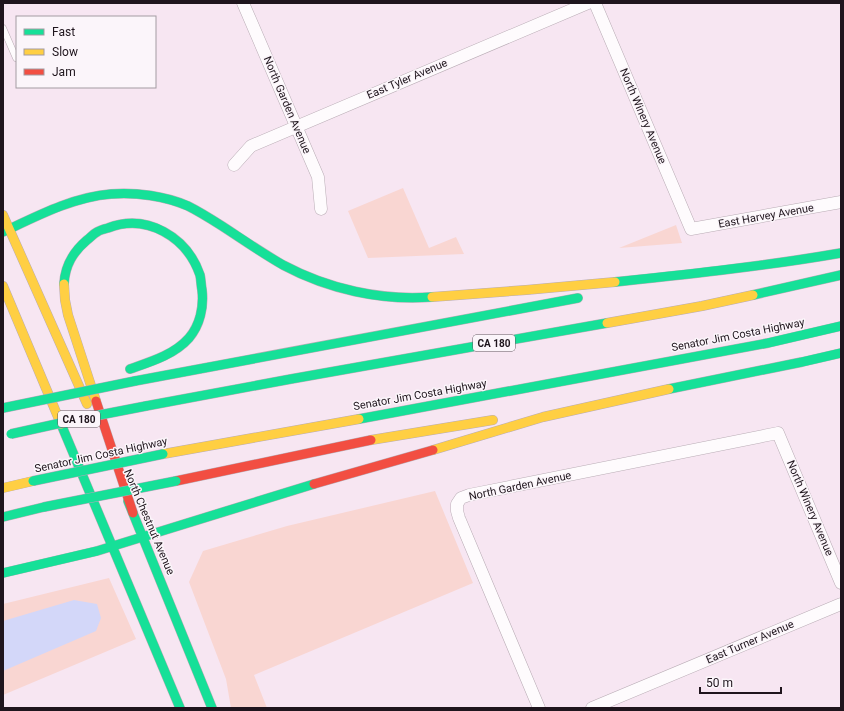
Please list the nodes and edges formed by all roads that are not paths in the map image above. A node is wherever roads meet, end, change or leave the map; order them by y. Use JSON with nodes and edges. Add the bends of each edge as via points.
{"nodes":[{"id":1,"x":243,"y":3,"type":"edge"},
{"id":2,"x":588,"y":3,"type":"edge"},
{"id":3,"x":595,"y":3,"type":"edge"},
{"id":4,"x":3,"y":28,"type":"edge"},
{"id":5,"x":6,"y":44,"type":"edge"},
{"id":6,"x":16,"y":58,"type":"dead end"},
{"id":7,"x":296,"y":126,"type":"junction"},
{"id":8,"x":234,"y":165,"type":"dead end"},
{"id":9,"x":841,"y":202,"type":"edge"},
{"id":10,"x":321,"y":209,"type":"dead end"},
{"id":11,"x":3,"y":215,"type":"edge"},
{"id":12,"x":691,"y":229,"type":"joint"},
{"id":13,"x":6,"y":230,"type":"edge"},
{"id":14,"x":841,"y":253,"type":"edge"},
{"id":15,"x":746,"y":268,"type":"junction"},
{"id":16,"x":841,"y":275,"type":"edge"},
{"id":17,"x":3,"y":286,"type":"edge"},
{"id":18,"x":631,"y":289,"type":"dead end"},
{"id":19,"x":586,"y":297,"type":"dead end"},
{"id":20,"x":841,"y":326,"type":"edge"},
{"id":21,"x":841,"y":353,"type":"edge"},
{"id":22,"x":126,"y":370,"type":"dead end"},
{"id":23,"x":96,"y":378,"type":"dead end"},
{"id":24,"x":622,"y":399,"type":"junction"},
{"id":25,"x":3,"y":400,"type":"edge"},
{"id":26,"x":3,"y":408,"type":"edge"},
{"id":27,"x":515,"y":416,"type":"dead end"},
{"id":28,"x":500,"y":418,"type":"dead end"},
{"id":29,"x":778,"y":433,"type":"joint"},
{"id":30,"x":7,"y":436,"type":"edge"},
{"id":31,"x":3,"y":488,"type":"edge"},
{"id":32,"x":133,"y":513,"type":"junction"},
{"id":33,"x":3,"y":517,"type":"edge"},
{"id":34,"x":143,"y":536,"type":"junction"},
{"id":35,"x":113,"y":546,"type":"junction"},
{"id":36,"x":3,"y":573,"type":"edge"},
{"id":37,"x":841,"y":583,"type":"edge"},
{"id":38,"x":841,"y":604,"type":"edge"},
{"id":39,"x":180,"y":708,"type":"edge"},
{"id":40,"x":212,"y":708,"type":"edge"},
{"id":41,"x":539,"y":708,"type":"edge"},
{"id":42,"x":592,"y":708,"type":"edge"}],
"edges":[{"from":1,"to":7,"type":"street","name":"North Garden Avenue"},
{"from":2,"to":7,"type":"street","name":"East Tyler Avenue"},
{"from":3,"to":12,"type":"street","name":"North Winery Avenue"},
{"from":4,"to":5,"type":"lane"},
{"from":5,"to":6,"type":"lane"},
{"from":7,"to":8,"type":"street","name":"East Tyler Avenue","via":[[251,146]]},
{"from":7,"to":10,"type":"street","name":"North Garden Avenue","via":[[318,177]]},
{"from":9,"to":12,"type":"street","name":"East Harvey Avenue"},
{"from":11,"to":13,"type":"main road","name":"North Chestnut Avenue"},
{"from":13,"to":15,"type":"main road","via":[[73,201],[111,194],[151,196],[187,206],[309,277],[358,292],[403,298],[521,291]]},
{"from":13,"to":32,"type":"main road","name":"North Chestnut Avenue","via":[[85,400]]},
{"from":14,"to":15,"type":"main road"},
{"from":15,"to":18,"type":"main road"},
{"from":16,"to":30,"type":"main road","number":"CA 180","bridge":true,"via":[[702,306],[299,377],[80,419]]},
{"from":17,"to":35,"type":"main road"},
{"from":19,"to":26,"type":"main road","bridge":true},
{"from":20,"to":31,"type":"main road","name":"Senator Jim Costa Highway","bridge":true,"via":[[760,344],[465,400],[163,454]]},
{"from":21,"to":24,"type":"main road"},
{"from":22,"to":32,"type":"main road","via":[[170,353],[181,346],[194,330],[202,307],[203,287],[192,256],[168,233],[145,224],[125,223],[94,233],[72,256],[64,284],[64,296],[72,331]]},
{"from":23,"to":25,"type":"main road"},
{"from":24,"to":27,"type":"main road"},
{"from":24,"to":34,"type":"main road","via":[[543,417]]},
{"from":28,"to":33,"type":"main road","bridge":true,"via":[[366,441]]},
{"from":29,"to":37,"type":"street","name":"North Winery Avenue"},
{"from":29,"to":41,"type":"street","name":"North Garden Avenue","via":[[462,498],[457,504],[459,518]]},
{"from":32,"to":34,"type":"main road","name":"North Chestnut Avenue"},
{"from":34,"to":35,"type":"main road"},
{"from":34,"to":40,"type":"main road","name":"North Chestnut Avenue"},
{"from":35,"to":36,"type":"main road"},
{"from":35,"to":39,"type":"main road"},
{"from":38,"to":42,"type":"street","name":"East Turner Avenue"}]}
